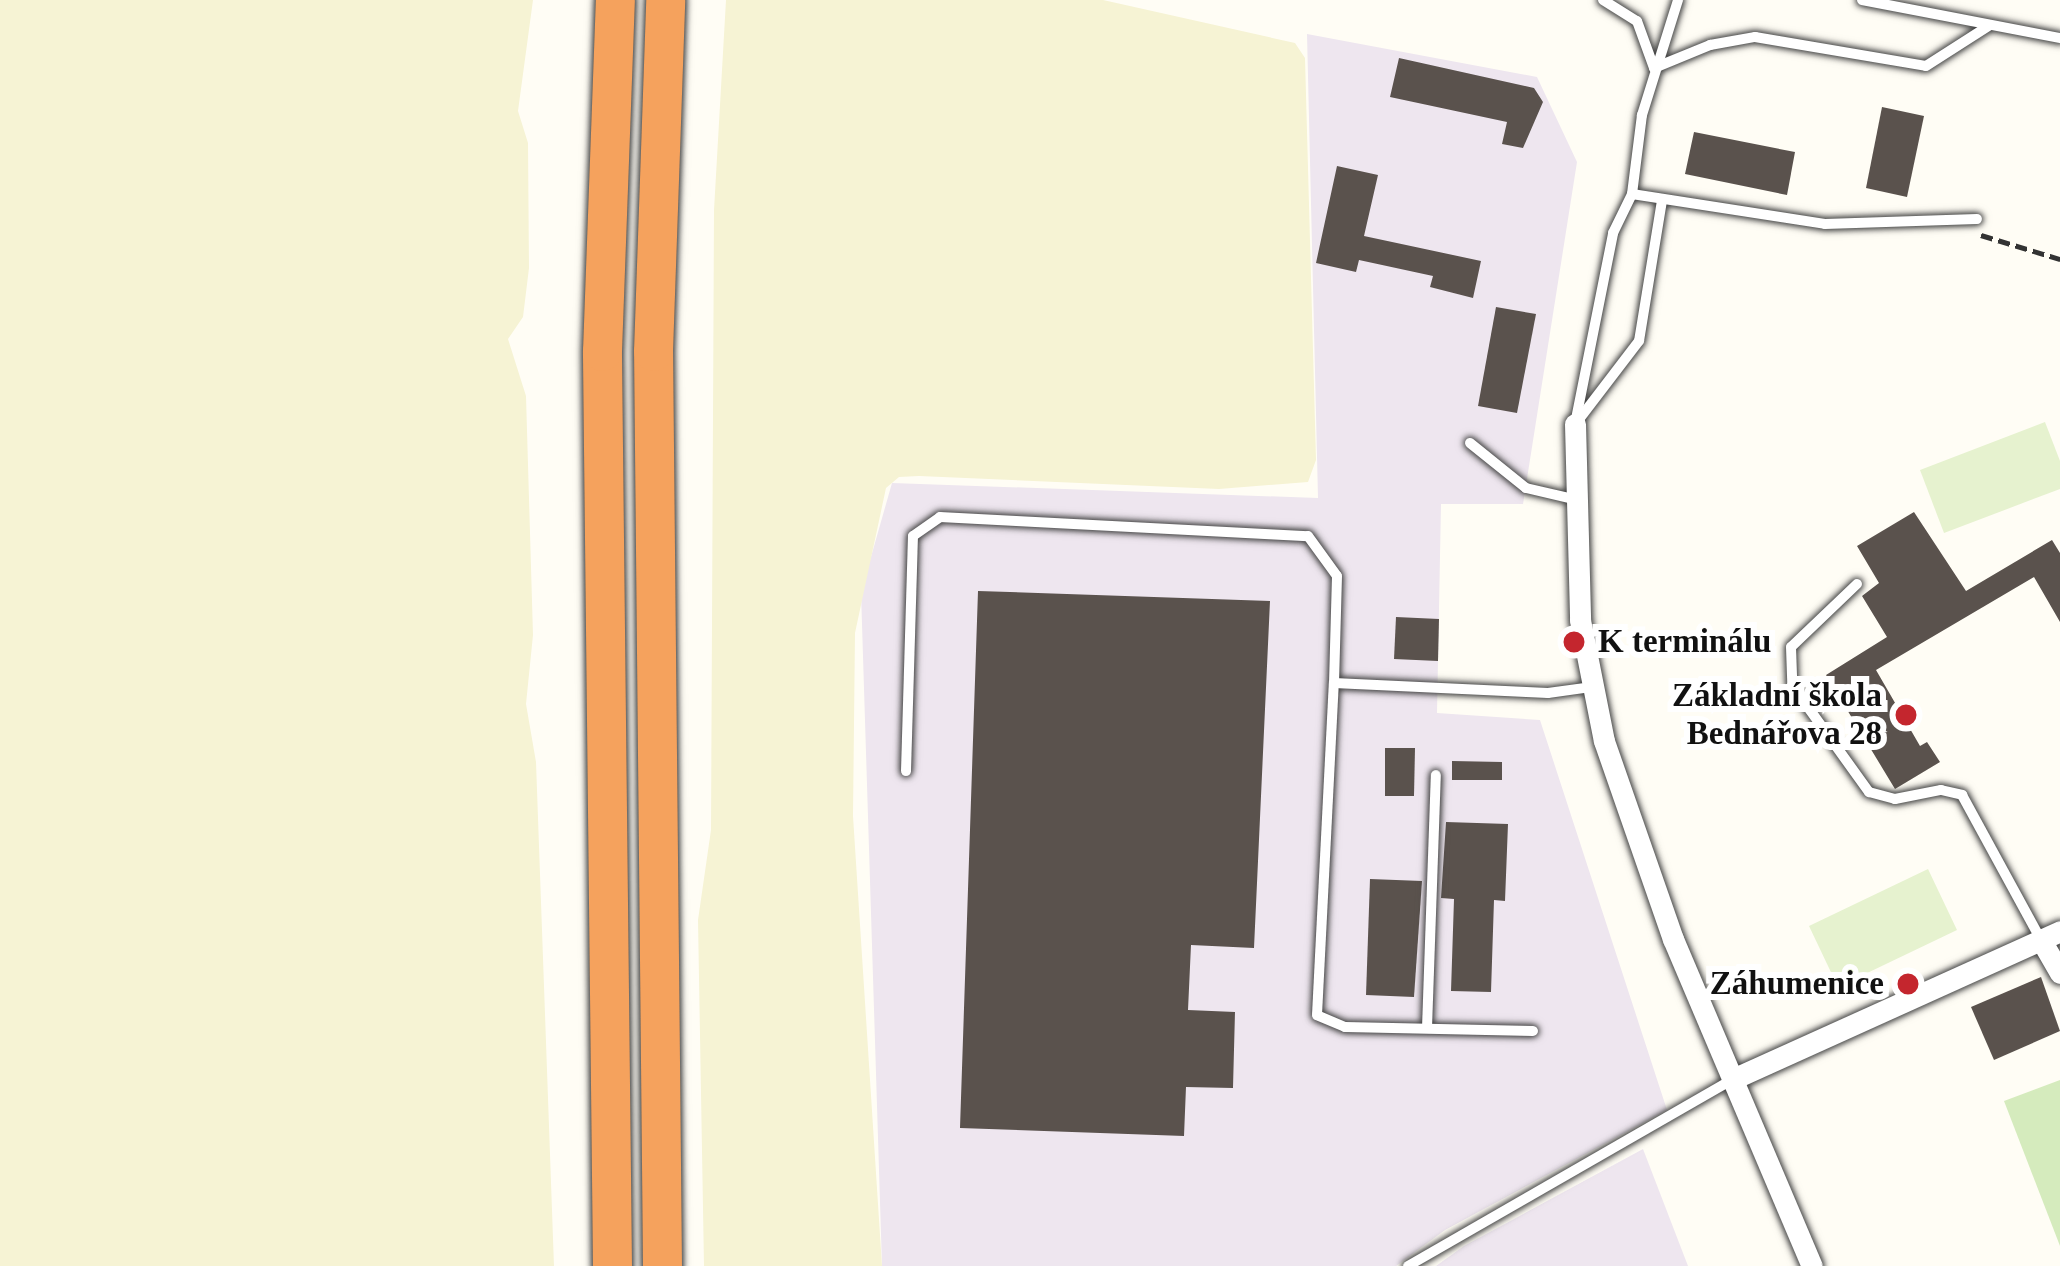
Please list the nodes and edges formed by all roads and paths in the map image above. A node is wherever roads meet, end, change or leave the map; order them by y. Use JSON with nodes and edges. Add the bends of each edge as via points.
{"nodes":[{"id":1,"x":615,"y":0,"type":"edge"},
{"id":2,"x":665,"y":0,"type":"edge"},
{"id":3,"x":1603,"y":0,"type":"edge"},
{"id":4,"x":1678,"y":0,"type":"edge"},
{"id":5,"x":1862,"y":0,"type":"edge"},
{"id":6,"x":1990,"y":25,"type":"junction"},
{"id":7,"x":2060,"y":38,"type":"edge"},
{"id":8,"x":1654,"y":68,"type":"junction"},
{"id":9,"x":1632,"y":194,"type":"junction"},
{"id":10,"x":1662,"y":200,"type":"junction"},
{"id":11,"x":1977,"y":219,"type":"dead end"},
{"id":12,"x":1935,"y":220,"type":"junction"},
{"id":13,"x":2060,"y":260,"type":"edge"},
{"id":14,"x":1575,"y":424,"type":"junction"},
{"id":15,"x":1470,"y":442,"type":"dead end"},
{"id":16,"x":1574,"y":499,"type":"junction"},
{"id":17,"x":1857,"y":584,"type":"dead end"},
{"id":18,"x":1334,"y":683,"type":"junction"},
{"id":19,"x":1591,"y":687,"type":"junction"},
{"id":20,"x":906,"y":770,"type":"dead end"},
{"id":21,"x":1436,"y":775,"type":"dead end"},
{"id":22,"x":2050,"y":935,"type":"edge"},
{"id":23,"x":2060,"y":973,"type":"edge"},
{"id":24,"x":1426,"y":1028,"type":"junction"},
{"id":25,"x":1533,"y":1030,"type":"dead end"},
{"id":26,"x":1735,"y":1078,"type":"junction"},
{"id":27,"x":612,"y":1266,"type":"edge"},
{"id":28,"x":662,"y":1266,"type":"edge"},
{"id":29,"x":1408,"y":1266,"type":"edge"},
{"id":30,"x":1812,"y":1266,"type":"edge"}],
"edges":[{"from":1,"to":27,"type":"highway","via":[[602,351]]},
{"from":2,"to":28,"type":"highway","via":[[653,351]]},
{"from":3,"to":8,"type":"lane","via":[[1637,21]]},
{"from":4,"to":8,"type":"lane"},
{"from":5,"to":6,"type":"lane"},
{"from":6,"to":7,"type":"lane"},
{"from":6,"to":8,"type":"lane","via":[[1926,66],[1755,38],[1709,45]]},
{"from":8,"to":9,"type":"lane"},
{"from":9,"to":10,"type":"lane"},
{"from":9,"to":14,"type":"lane","via":[[1613,233]]},
{"from":10,"to":12,"type":"lane","via":[[1825,224]]},
{"from":10,"to":14,"type":"lane","via":[[1639,341]]},
{"from":11,"to":12,"type":"lane"},
{"from":12,"to":13,"type":"path"},
{"from":14,"to":16,"type":"street"},
{"from":15,"to":16,"type":"lane","via":[[1526,488]]},
{"from":16,"to":19,"type":"street"},
{"from":17,"to":22,"type":"lane","via":[[1791,647],[1792,685],[1869,792],[1895,800],[1941,790],[1963,795]]},
{"from":18,"to":19,"type":"lane","via":[[1548,693]]},
{"from":18,"to":20,"type":"lane","via":[[1337,576],[1308,536],[940,517],[914,536]]},
{"from":18,"to":24,"type":"lane","via":[[1317,1015],[1345,1027]]},
{"from":19,"to":26,"type":"street","via":[[1665,919]]},
{"from":21,"to":24,"type":"lane"},
{"from":22,"to":23,"type":"street"},
{"from":22,"to":26,"type":"street"},
{"from":24,"to":25,"type":"lane"},
{"from":26,"to":29,"type":"lane"},
{"from":26,"to":30,"type":"street"}]}
